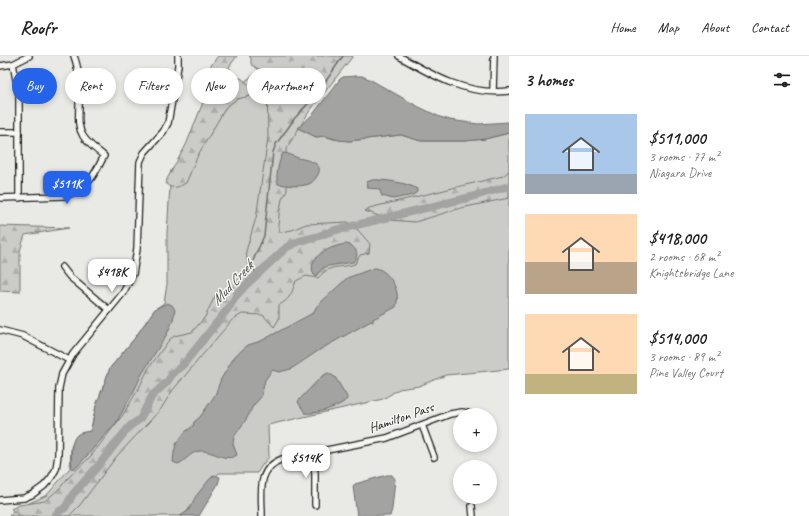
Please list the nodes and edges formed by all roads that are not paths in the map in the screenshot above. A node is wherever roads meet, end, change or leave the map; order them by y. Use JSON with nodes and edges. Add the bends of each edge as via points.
{"nodes":[{"id":1,"x":29,"y":56,"type":"edge"},
{"id":2,"x":74,"y":56,"type":"edge"},
{"id":3,"x":178,"y":56,"type":"edge"},
{"id":4,"x":399,"y":56,"type":"edge"},
{"id":5,"x":494,"y":56,"type":"edge"},
{"id":6,"x":409,"y":59,"type":"edge"},
{"id":7,"x":12,"y":64,"type":"junction"},
{"id":8,"x":0,"y":66,"type":"edge"},
{"id":9,"x":493,"y":91,"type":"junction"},
{"id":10,"x":509,"y":91,"type":"edge"},
{"id":11,"x":0,"y":132,"type":"edge"},
{"id":12,"x":20,"y":132,"type":"junction"},
{"id":13,"x":0,"y":198,"type":"edge"},
{"id":14,"x":19,"y":198,"type":"junction"},
{"id":15,"x":62,"y":267,"type":"dead end"},
{"id":16,"x":109,"y":310,"type":"junction"},
{"id":17,"x":0,"y":330,"type":"edge"},
{"id":18,"x":69,"y":360,"type":"junction"},
{"id":19,"x":453,"y":414,"type":"edge"},
{"id":20,"x":422,"y":425,"type":"junction"},
{"id":21,"x":311,"y":453,"type":"junction"},
{"id":22,"x":434,"y":457,"type":"dead end"},
{"id":23,"x":0,"y":500,"type":"edge"},
{"id":24,"x":315,"y":505,"type":"dead end"},
{"id":25,"x":472,"y":506,"type":"dead end"},
{"id":26,"x":262,"y":516,"type":"edge"},
{"id":27,"x":473,"y":516,"type":"edge"}],
"edges":[{"from":1,"to":7,"type":"street"},
{"from":2,"to":14,"type":"street","via":[[78,68],[80,128],[84,137],[104,156],[92,178],[71,194]]},
{"from":3,"to":16,"type":"street","via":[[168,123],[140,162],[137,249],[133,274],[123,293]]},
{"from":4,"to":6,"type":"street"},
{"from":5,"to":9,"type":"street"},
{"from":6,"to":9,"type":"street","via":[[448,83]]},
{"from":7,"to":8,"type":"street"},
{"from":7,"to":12,"type":"street","via":[[19,95]]},
{"from":9,"to":10,"type":"street"},
{"from":11,"to":12,"type":"street"},
{"from":12,"to":14,"type":"street"},
{"from":13,"to":14,"type":"street"},
{"from":15,"to":16,"type":"street"},
{"from":16,"to":18,"type":"street"},
{"from":17,"to":18,"type":"street","via":[[23,336]]},
{"from":18,"to":23,"type":"street","via":[[59,388],[58,455],[55,472],[44,486],[33,494],[24,498]]},
{"from":19,"to":20,"type":"street","name":"Hamilton Pass"},
{"from":20,"to":21,"type":"street","name":"Hamilton Pass","via":[[387,438]]},
{"from":20,"to":22,"type":"street"},
{"from":21,"to":24,"type":"street","via":[[315,473]]},
{"from":21,"to":26,"type":"street","name":"Hamilton Pass","via":[[282,459],[269,467],[263,478]]},
{"from":25,"to":27,"type":"street"}]}
